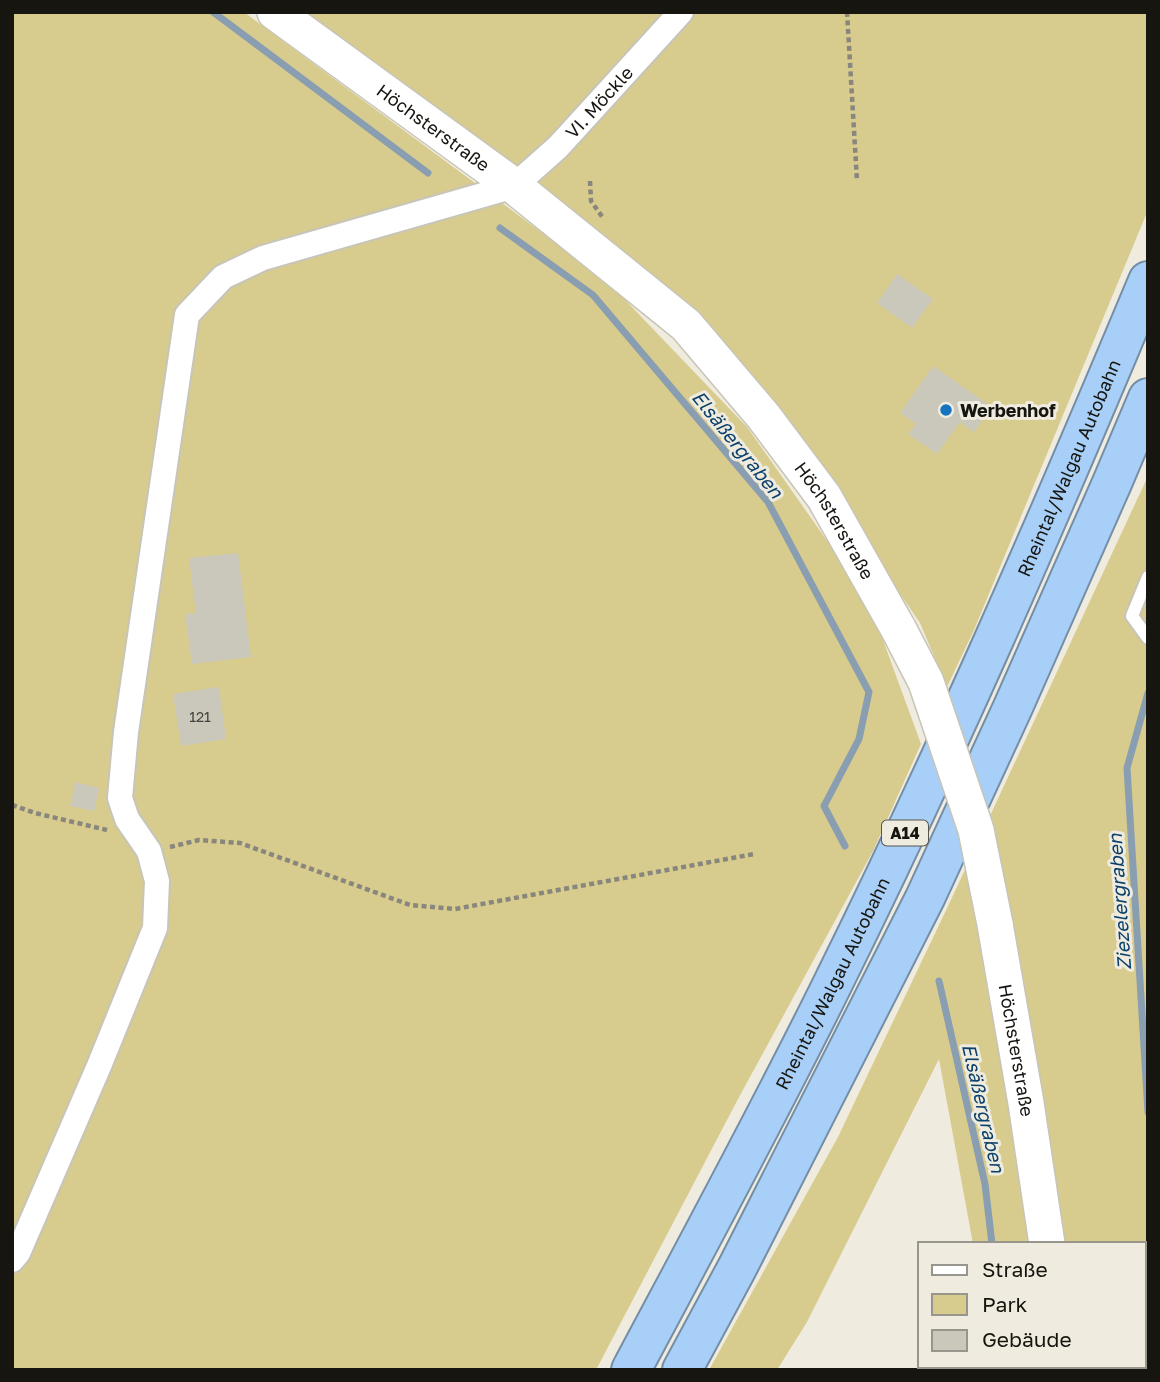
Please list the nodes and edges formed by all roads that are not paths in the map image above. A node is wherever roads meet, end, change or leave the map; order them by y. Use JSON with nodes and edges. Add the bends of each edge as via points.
{"nodes":[{"id":1,"x":275,"y":12,"type":"edge"},
{"id":2,"x":681,"y":12,"type":"edge"},
{"id":3,"x":514,"y":186,"type":"junction"},
{"id":4,"x":1148,"y":281,"type":"edge"},
{"id":5,"x":1148,"y":398,"type":"edge"},
{"id":6,"x":1148,"y":577,"type":"edge"},
{"id":7,"x":1148,"y":638,"type":"edge"},
{"id":8,"x":1047,"y":1242,"type":"edge"},
{"id":9,"x":12,"y":1260,"type":"edge"},
{"id":10,"x":631,"y":1370,"type":"edge"},
{"id":11,"x":682,"y":1370,"type":"edge"}],
"edges":[{"from":1,"to":3,"type":"main road","name":"Höchsterstraße"},
{"from":2,"to":3,"type":"street","name":"VI. Möckle","via":[[558,147]]},
{"from":3,"to":8,"type":"main road","name":"Höchsterstraße","bridge":true,"via":[[686,325],[764,417],[824,497],[926,682],[976,830]]},
{"from":3,"to":9,"type":"street","via":[[263,258],[223,277],[187,315],[120,797],[157,881],[155,928]]},
{"from":4,"to":10,"type":"highway","name":"Rheintal/Walgau Autobahn","number":"A14","via":[[981,671],[834,983]]},
{"from":5,"to":11,"type":"highway","number":"A14","via":[[925,898]]},
{"from":6,"to":7,"type":"lane","via":[[1132,616]]}]}
